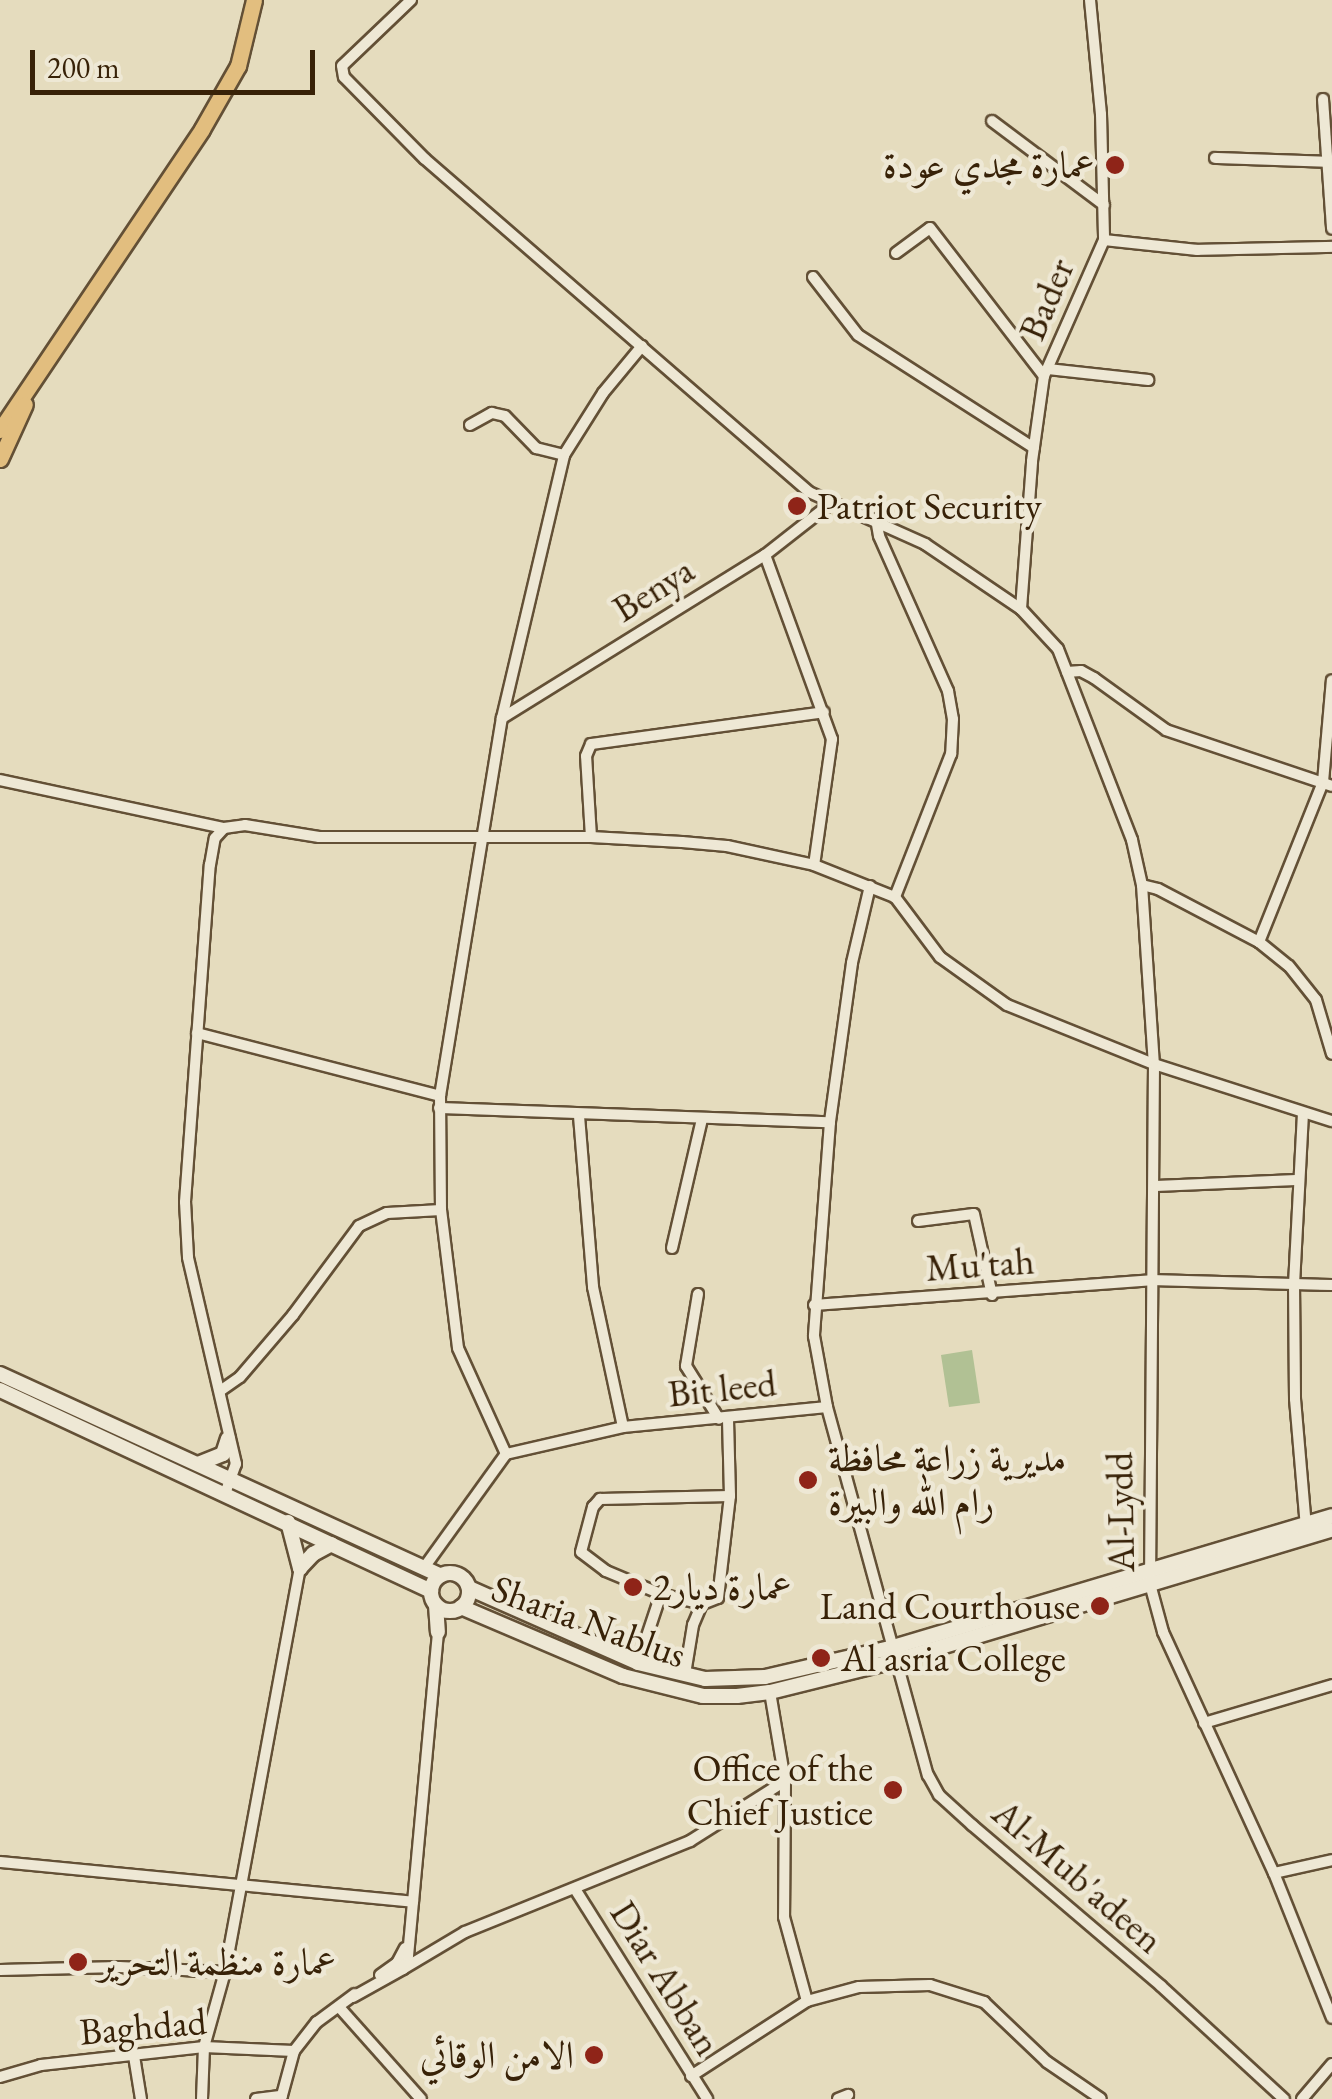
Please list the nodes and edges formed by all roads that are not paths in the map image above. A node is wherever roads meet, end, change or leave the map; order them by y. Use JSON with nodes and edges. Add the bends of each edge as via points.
{"nodes":[{"id":1,"x":254,"y":0,"type":"edge"},
{"id":2,"x":410,"y":0,"type":"edge"},
{"id":3,"x":1090,"y":0,"type":"edge"},
{"id":4,"x":1323,"y":99,"type":"dead end"},
{"id":5,"x":992,"y":121,"type":"dead end"},
{"id":6,"x":1215,"y":158,"type":"dead end"},
{"id":7,"x":1328,"y":162,"type":"junction"},
{"id":8,"x":1104,"y":204,"type":"junction"},
{"id":9,"x":1332,"y":229,"type":"edge"},
{"id":10,"x":1104,"y":240,"type":"junction"},
{"id":11,"x":1332,"y":247,"type":"edge"},
{"id":12,"x":896,"y":253,"type":"dead end"},
{"id":13,"x":813,"y":277,"type":"dead end"},
{"id":14,"x":642,"y":346,"type":"junction"},
{"id":15,"x":51,"y":351,"type":"junction"},
{"id":16,"x":1046,"y":372,"type":"junction"},
{"id":17,"x":1148,"y":380,"type":"dead end"},
{"id":18,"x":12,"y":408,"type":"junction"},
{"id":19,"x":0,"y":421,"type":"edge"},
{"id":20,"x":470,"y":424,"type":"dead end"},
{"id":21,"x":0,"y":430,"type":"edge"},
{"id":22,"x":1034,"y":448,"type":"junction"},
{"id":23,"x":564,"y":455,"type":"junction"},
{"id":24,"x":0,"y":458,"type":"edge"},
{"id":25,"x":830,"y":504,"type":"junction"},
{"id":26,"x":876,"y":519,"type":"junction"},
{"id":27,"x":765,"y":555,"type":"junction"},
{"id":28,"x":1021,"y":609,"type":"junction"},
{"id":29,"x":1067,"y":672,"type":"junction"},
{"id":30,"x":1332,"y":680,"type":"edge"},
{"id":31,"x":824,"y":712,"type":"junction"},
{"id":32,"x":502,"y":718,"type":"junction"},
{"id":33,"x":0,"y":780,"type":"edge"},
{"id":34,"x":1327,"y":784,"type":"edge"},
{"id":35,"x":224,"y":828,"type":"junction"},
{"id":36,"x":482,"y":837,"type":"junction"},
{"id":37,"x":591,"y":838,"type":"junction"},
{"id":38,"x":814,"y":865,"type":"junction"},
{"id":39,"x":1142,"y":885,"type":"junction"},
{"id":40,"x":870,"y":886,"type":"junction"},
{"id":41,"x":895,"y":897,"type":"junction"},
{"id":42,"x":1258,"y":942,"type":"junction"},
{"id":43,"x":1328,"y":1028,"type":"edge"},
{"id":44,"x":197,"y":1033,"type":"junction"},
{"id":45,"x":1332,"y":1054,"type":"edge"},
{"id":46,"x":1154,"y":1064,"type":"junction"},
{"id":47,"x":439,"y":1102,"type":"junction"},
{"id":48,"x":1303,"y":1113,"type":"junction"},
{"id":49,"x":579,"y":1116,"type":"junction"},
{"id":50,"x":702,"y":1119,"type":"junction"},
{"id":51,"x":1332,"y":1121,"type":"edge"},
{"id":52,"x":830,"y":1122,"type":"junction"},
{"id":53,"x":1298,"y":1180,"type":"junction"},
{"id":54,"x":1155,"y":1186,"type":"junction"},
{"id":55,"x":441,"y":1210,"type":"junction"},
{"id":56,"x":918,"y":1221,"type":"dead end"},
{"id":57,"x":672,"y":1248,"type":"dead end"},
{"id":58,"x":1150,"y":1280,"type":"junction"},
{"id":59,"x":1294,"y":1283,"type":"junction"},
{"id":60,"x":1332,"y":1285,"type":"edge"},
{"id":61,"x":698,"y":1294,"type":"dead end"},
{"id":62,"x":992,"y":1295,"type":"junction"},
{"id":63,"x":814,"y":1305,"type":"junction"},
{"id":64,"x":0,"y":1374,"type":"edge"},
{"id":65,"x":0,"y":1390,"type":"edge"},
{"id":66,"x":220,"y":1390,"type":"junction"},
{"id":67,"x":827,"y":1407,"type":"junction"},
{"id":68,"x":723,"y":1419,"type":"junction"},
{"id":69,"x":623,"y":1427,"type":"junction"},
{"id":70,"x":228,"y":1438,"type":"junction"},
{"id":71,"x":506,"y":1454,"type":"junction"},
{"id":72,"x":198,"y":1464,"type":"junction"},
{"id":73,"x":229,"y":1486,"type":"junction"},
{"id":74,"x":730,"y":1496,"type":"junction"},
{"id":75,"x":1332,"y":1516,"type":"edge"},
{"id":76,"x":288,"y":1522,"type":"junction"},
{"id":77,"x":1306,"y":1530,"type":"junction"},
{"id":78,"x":1332,"y":1530,"type":"edge"},
{"id":79,"x":332,"y":1544,"type":"junction"},
{"id":80,"x":300,"y":1568,"type":"junction"},
{"id":81,"x":423,"y":1568,"type":"junction"},
{"id":82,"x":440,"y":1575,"type":"junction"},
{"id":83,"x":1149,"y":1577,"type":"junction"},
{"id":84,"x":469,"y":1588,"type":"junction"},
{"id":85,"x":661,"y":1594,"type":"junction"},
{"id":86,"x":433,"y":1598,"type":"junction"},
{"id":87,"x":702,"y":1604,"type":"junction"},
{"id":88,"x":457,"y":1609,"type":"junction"},
{"id":89,"x":438,"y":1632,"type":"junction"},
{"id":90,"x":892,"y":1654,"type":"junction"},
{"id":91,"x":638,"y":1663,"type":"junction"},
{"id":92,"x":685,"y":1674,"type":"junction"},
{"id":93,"x":1332,"y":1685,"type":"edge"},
{"id":94,"x":770,"y":1692,"type":"junction"},
{"id":95,"x":1204,"y":1724,"type":"junction"},
{"id":96,"x":785,"y":1781,"type":"junction"},
{"id":97,"x":1332,"y":1860,"type":"edge"},
{"id":98,"x":0,"y":1862,"type":"edge"},
{"id":99,"x":1274,"y":1873,"type":"junction"},
{"id":100,"x":241,"y":1886,"type":"junction"},
{"id":101,"x":575,"y":1890,"type":"junction"},
{"id":102,"x":414,"y":1902,"type":"junction"},
{"id":103,"x":410,"y":1933,"type":"junction"},
{"id":104,"x":434,"y":1949,"type":"junction"},
{"id":105,"x":411,"y":1956,"type":"junction"},
{"id":106,"x":0,"y":1970,"type":"edge"},
{"id":107,"x":224,"y":1972,"type":"junction"},
{"id":108,"x":353,"y":1997,"type":"junction"},
{"id":109,"x":807,"y":2001,"type":"junction"},
{"id":110,"x":339,"y":2008,"type":"junction"},
{"id":111,"x":1332,"y":2018,"type":"edge"},
{"id":112,"x":204,"y":2047,"type":"junction"},
{"id":113,"x":294,"y":2050,"type":"junction"},
{"id":114,"x":134,"y":2056,"type":"junction"},
{"id":115,"x":1332,"y":2064,"type":"edge"},
{"id":116,"x":691,"y":2076,"type":"junction"},
{"id":117,"x":0,"y":2077,"type":"edge"},
{"id":118,"x":281,"y":2097,"type":"edge"},
{"id":119,"x":140,"y":2099,"type":"edge"},
{"id":120,"x":202,"y":2099,"type":"edge"},
{"id":121,"x":256,"y":2099,"type":"edge"},
{"id":122,"x":422,"y":2099,"type":"edge"},
{"id":123,"x":707,"y":2099,"type":"edge"},
{"id":124,"x":1101,"y":2099,"type":"edge"},
{"id":125,"x":1284,"y":2099,"type":"edge"},
{"id":126,"x":1302,"y":2099,"type":"edge"}],
"edges":[{"from":1,"to":15,"type":"main road","via":[[238,66],[202,129]]},
{"from":2,"to":14,"type":"street","name":"Al-Lydd","via":[[342,66],[344,76],[425,159]]},
{"from":3,"to":8,"type":"street"},
{"from":4,"to":7,"type":"street"},
{"from":5,"to":8,"type":"street"},
{"from":6,"to":7,"type":"street"},
{"from":7,"to":9,"type":"street"},
{"from":8,"to":10,"type":"street"},
{"from":10,"to":11,"type":"street","name":"Bader","via":[[1197,250]]},
{"from":10,"to":16,"type":"street","name":"Bader"},
{"from":12,"to":16,"type":"street","via":[[930,228]]},
{"from":13,"to":22,"type":"street","via":[[858,335]]},
{"from":14,"to":23,"type":"street"},
{"from":14,"to":25,"type":"street","name":"Al-Lydd"},
{"from":15,"to":18,"type":"main road"},
{"from":15,"to":24,"type":"main road"},
{"from":16,"to":17,"type":"street"},
{"from":16,"to":22,"type":"street","name":"Bader"},
{"from":18,"to":19,"type":"main road"},
{"from":18,"to":21,"type":"main road"},
{"from":20,"to":23,"type":"street","via":[[492,413],[505,416],[536,448]]},
{"from":22,"to":28,"type":"street","name":"Bader"},
{"from":23,"to":32,"type":"street"},
{"from":25,"to":26,"type":"street","name":"Al-Lydd"},
{"from":25,"to":27,"type":"street","name":"Benya"},
{"from":26,"to":28,"type":"street","name":"Al-Lydd","via":[[926,544]]},
{"from":26,"to":41,"type":"street","via":[[948,691],[953,719],[950,754]]},
{"from":27,"to":31,"type":"street"},
{"from":27,"to":32,"type":"street","name":"Benya"},
{"from":28,"to":29,"type":"street","name":"Al-Lydd","via":[[1058,649]]},
{"from":29,"to":34,"type":"street","via":[[1094,678],[1166,730]]},
{"from":29,"to":39,"type":"street","name":"Al-Lydd","via":[[1132,840]]},
{"from":30,"to":34,"type":"street"},
{"from":31,"to":37,"type":"street","via":[[591,744]]},
{"from":31,"to":38,"type":"street","via":[[832,739]]},
{"from":32,"to":36,"type":"street"},
{"from":33,"to":35,"type":"street"},
{"from":34,"to":42,"type":"street"},
{"from":35,"to":36,"type":"street","via":[[319,837]]},
{"from":35,"to":44,"type":"street","via":[[214,838],[210,865]]},
{"from":36,"to":37,"type":"street"},
{"from":36,"to":47,"type":"street"},
{"from":37,"to":38,"type":"street","via":[[727,846]]},
{"from":38,"to":40,"type":"street"},
{"from":39,"to":42,"type":"street"},
{"from":39,"to":46,"type":"street","name":"Al-Lydd"},
{"from":40,"to":41,"type":"street"},
{"from":40,"to":52,"type":"street","name":"Al-Mub'adeen"},
{"from":41,"to":46,"type":"street","via":[[940,957],[976,986],[1041,1022]]},
{"from":42,"to":43,"type":"street","via":[[1316,1000]]},
{"from":43,"to":45,"type":"street"},
{"from":44,"to":47,"type":"street"},
{"from":44,"to":66,"type":"street","via":[[186,1242]]},
{"from":46,"to":48,"type":"street"},
{"from":46,"to":54,"type":"street","name":"Al-Lydd"},
{"from":47,"to":49,"type":"street"},
{"from":47,"to":55,"type":"street"},
{"from":48,"to":51,"type":"street"},
{"from":48,"to":53,"type":"street"},
{"from":49,"to":50,"type":"street"},
{"from":49,"to":69,"type":"street","via":[[590,1272]]},
{"from":50,"to":52,"type":"street"},
{"from":50,"to":57,"type":"street"},
{"from":52,"to":63,"type":"street","name":"Al-Mub'adeen"},
{"from":53,"to":54,"type":"street"},
{"from":53,"to":59,"type":"street"},
{"from":54,"to":58,"type":"street","name":"Al-Lydd"},
{"from":55,"to":66,"type":"street","via":[[387,1213],[358,1226],[293,1315],[240,1377]]},
{"from":55,"to":71,"type":"street","via":[[458,1348]]},
{"from":56,"to":62,"type":"street","via":[[974,1214]]},
{"from":58,"to":59,"type":"street","name":"Mu'tah"},
{"from":58,"to":62,"type":"street","name":"Mu'tah"},
{"from":58,"to":83,"type":"street","name":"Al-Lydd"},
{"from":59,"to":60,"type":"street","name":"Mu'tah"},
{"from":59,"to":77,"type":"street"},
{"from":61,"to":68,"type":"street","via":[[686,1366]]},
{"from":62,"to":63,"type":"street","name":"Mu'tah"},
{"from":63,"to":67,"type":"street","name":"Al-Mub'adeen"},
{"from":64,"to":72,"type":"main road","name":"Sharia Nablus"},
{"from":65,"to":73,"type":"main road","name":"Sharia Nablus"},
{"from":66,"to":70,"type":"street"},
{"from":67,"to":68,"type":"street","name":"Bit leed"},
{"from":67,"to":90,"type":"street","name":"Al-Mub'adeen"},
{"from":68,"to":69,"type":"street","name":"Bit leed"},
{"from":68,"to":74,"type":"street"},
{"from":69,"to":71,"type":"street","name":"Bit leed"},
{"from":70,"to":72,"type":"main road","via":[[223,1454]]},
{"from":70,"to":73,"type":"street","via":[[236,1464]]},
{"from":71,"to":81,"type":"street"},
{"from":72,"to":73,"type":"main road","name":"Sharia Nablus"},
{"from":73,"to":76,"type":"main road","name":"Sharia Nablus"},
{"from":73,"to":81,"type":"main road","name":"Sharia Nablus"},
{"from":74,"to":85,"type":"street","via":[[600,1499],[594,1507],[581,1552]]},
{"from":74,"to":87,"type":"street","via":[[718,1598]]},
{"from":75,"to":77,"type":"main road","name":"Sharia Nablus"},
{"from":76,"to":79,"type":"main road","name":"Sharia Nablus"},
{"from":76,"to":80,"type":"main road"},
{"from":77,"to":78,"type":"main road","name":"Sharia Nablus"},
{"from":77,"to":83,"type":"main road","name":"Sharia Nablus"},
{"from":79,"to":80,"type":"main road"},
{"from":79,"to":86,"type":"main road","name":"Sharia Nablus"},
{"from":80,"to":100,"type":"street"},
{"from":81,"to":82,"type":"main road","name":"Sharia Nablus"},
{"from":82,"to":84,"type":"main road","name":"Sharia Nablus","via":[[458,1574]]},
{"from":82,"to":86,"type":"main road"},
{"from":83,"to":90,"type":"main road","name":"Sharia Nablus"},
{"from":83,"to":95,"type":"street","name":"Al-Lydd","via":[[1162,1632]]},
{"from":84,"to":88,"type":"main road"},
{"from":84,"to":91,"type":"main road","name":"Sharia Nablus"},
{"from":85,"to":87,"type":"street"},
{"from":85,"to":91,"type":"street"},
{"from":86,"to":88,"type":"main road","name":"Sharia Nablus"},
{"from":86,"to":89,"type":"main road"},
{"from":87,"to":92,"type":"street"},
{"from":88,"to":89,"type":"main road"},
{"from":88,"to":94,"type":"main road","name":"Sharia Nablus","via":[[655,1686],[703,1696]]},
{"from":89,"to":102,"type":"street"},
{"from":90,"to":92,"type":"main road","name":"Sharia Nablus","via":[[765,1677]]},
{"from":90,"to":94,"type":"main road","name":"Sharia Nablus"},
{"from":90,"to":125,"type":"street","name":"Al-Mub'adeen","via":[[940,1795]]},
{"from":91,"to":92,"type":"main road","name":"Sharia Nablus"},
{"from":93,"to":95,"type":"street"},
{"from":94,"to":96,"type":"street"},
{"from":95,"to":99,"type":"street","name":"Al-Lydd"},
{"from":96,"to":101,"type":"street","via":[[690,1841]]},
{"from":96,"to":109,"type":"street","via":[[784,1917]]},
{"from":97,"to":99,"type":"street"},
{"from":98,"to":100,"type":"street"},
{"from":99,"to":111,"type":"street","name":"Al-Lydd"},
{"from":100,"to":102,"type":"street"},
{"from":100,"to":107,"type":"street"},
{"from":101,"to":104,"type":"street"},
{"from":101,"to":116,"type":"street","name":"Diar Abban"},
{"from":102,"to":103,"type":"street"},
{"from":103,"to":104,"type":"street","via":[[423,1948]]},
{"from":103,"to":105,"type":"street"},
{"from":104,"to":105,"type":"street"},
{"from":105,"to":108,"type":"street"},
{"from":105,"to":108,"type":"street","via":[[402,1970]]},
{"from":106,"to":107,"type":"street"},
{"from":107,"to":112,"type":"street"},
{"from":108,"to":110,"type":"street"},
{"from":109,"to":116,"type":"street"},
{"from":109,"to":124,"type":"street","via":[[859,1988],[954,1990],[984,2002],[1022,2041]]},
{"from":110,"to":113,"type":"street"},
{"from":110,"to":122,"type":"street"},
{"from":112,"to":113,"type":"street","name":"Baghdad"},
{"from":112,"to":114,"type":"street","name":"Baghdad"},
{"from":112,"to":120,"type":"street"},
{"from":113,"to":118,"type":"street"},
{"from":114,"to":117,"type":"street","name":"Baghdad","via":[[41,2065]]},
{"from":114,"to":119,"type":"street"},
{"from":115,"to":126,"type":"street"},
{"from":116,"to":123,"type":"street","name":"Diar Abban"},
{"from":118,"to":121,"type":"street"}]}
